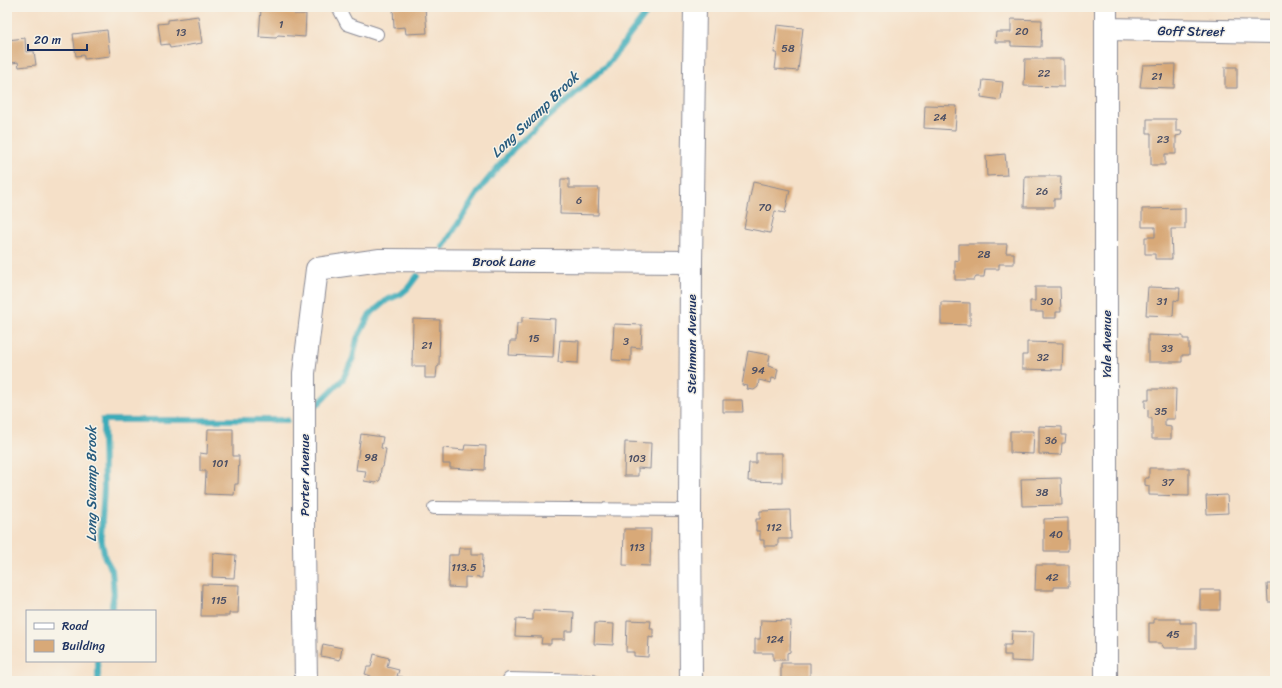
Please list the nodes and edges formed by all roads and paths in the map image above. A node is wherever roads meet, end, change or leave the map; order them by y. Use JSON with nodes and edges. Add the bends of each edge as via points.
{"nodes":[{"id":1,"x":338,"y":7,"type":"edge"},
{"id":2,"x":695,"y":7,"type":"edge"},
{"id":3,"x":1106,"y":7,"type":"edge"},
{"id":4,"x":1106,"y":29,"type":"junction"},
{"id":5,"x":1275,"y":32,"type":"edge"},
{"id":6,"x":377,"y":34,"type":"dead end"},
{"id":7,"x":691,"y":262,"type":"junction"},
{"id":8,"x":317,"y":269,"type":"joint"},
{"id":9,"x":434,"y":508,"type":"dead end"},
{"id":10,"x":690,"y":510,"type":"junction"},
{"id":11,"x":509,"y":679,"type":"dead end"},
{"id":12,"x":306,"y":681,"type":"edge"},
{"id":13,"x":593,"y":681,"type":"edge"},
{"id":14,"x":691,"y":681,"type":"edge"},
{"id":15,"x":1106,"y":681,"type":"edge"}],
"edges":[{"from":1,"to":6,"type":"lane","via":[[347,24]]},
{"from":2,"to":7,"type":"street","name":"Steinman Avenue"},
{"from":3,"to":4,"type":"street","name":"Yale Avenue"},
{"from":4,"to":5,"type":"street","name":"Goff Street"},
{"from":4,"to":15,"type":"street","name":"Yale Avenue"},
{"from":7,"to":8,"type":"street","name":"Brook Lane","via":[[380,260]]},
{"from":7,"to":10,"type":"street","name":"Steinman Avenue"},
{"from":8,"to":12,"type":"street","name":"Porter Avenue","via":[[304,373]]},
{"from":9,"to":10,"type":"lane"},
{"from":10,"to":14,"type":"street","name":"Steinman Avenue"},
{"from":11,"to":13,"type":"lane"}]}
